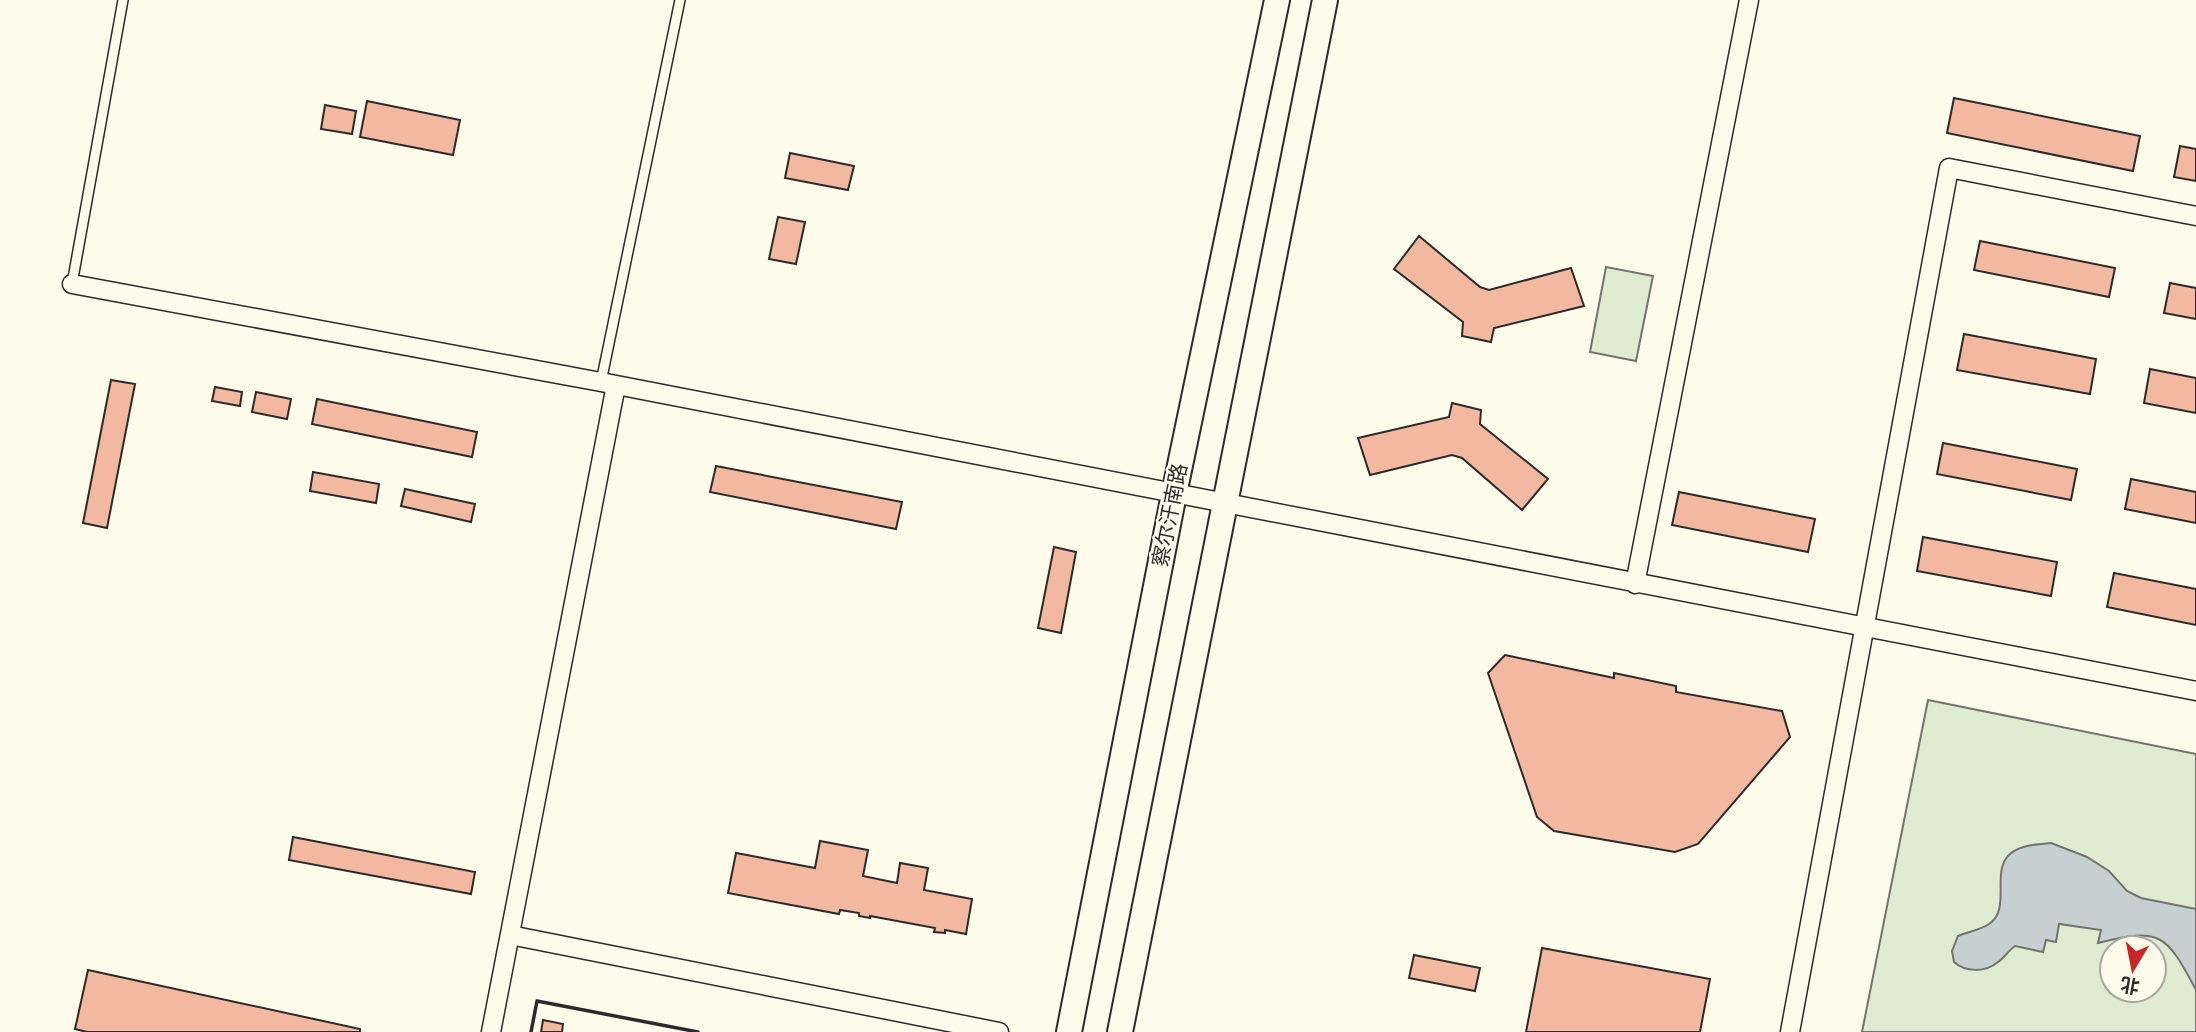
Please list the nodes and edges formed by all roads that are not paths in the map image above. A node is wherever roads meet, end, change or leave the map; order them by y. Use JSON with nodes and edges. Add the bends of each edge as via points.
{"nodes":[{"id":1,"x":123,"y":0,"type":"edge"},
{"id":2,"x":680,"y":0,"type":"edge"},
{"id":3,"x":1277,"y":0,"type":"edge"},
{"id":4,"x":1325,"y":0,"type":"edge"},
{"id":5,"x":1749,"y":0,"type":"edge"},
{"id":6,"x":2196,"y":216,"type":"edge"},
{"id":7,"x":72,"y":284,"type":"joint"},
{"id":8,"x":609,"y":384,"type":"junction"},
{"id":9,"x":1174,"y":494,"type":"junction"},
{"id":10,"x":1224,"y":504,"type":"junction"},
{"id":11,"x":1635,"y":584,"type":"junction"},
{"id":12,"x":1863,"y":627,"type":"junction"},
{"id":13,"x":2196,"y":691,"type":"edge"},
{"id":14,"x":510,"y":935,"type":"junction"},
{"id":15,"x":491,"y":1032,"type":"edge"},
{"id":16,"x":999,"y":1032,"type":"edge"},
{"id":17,"x":1069,"y":1032,"type":"edge"},
{"id":18,"x":1120,"y":1032,"type":"edge"},
{"id":19,"x":1790,"y":1032,"type":"edge"}],
"edges":[{"from":1,"to":7,"type":"lane"},
{"from":2,"to":8,"type":"lane"},
{"from":3,"to":9,"type":"main road","name":"察尔汗南路"},
{"from":4,"to":10,"type":"main road"},
{"from":5,"to":11,"type":"street"},
{"from":6,"to":12,"type":"street","via":[[1950,169]]},
{"from":7,"to":8,"type":"street"},
{"from":8,"to":9,"type":"street"},
{"from":8,"to":14,"type":"street"},
{"from":9,"to":10,"type":"street"},
{"from":9,"to":17,"type":"main road","name":"察尔汗南路"},
{"from":10,"to":11,"type":"street"},
{"from":10,"to":18,"type":"main road"},
{"from":11,"to":12,"type":"street"},
{"from":12,"to":13,"type":"street"},
{"from":12,"to":19,"type":"street"},
{"from":14,"to":15,"type":"street"},
{"from":14,"to":16,"type":"street"}]}
